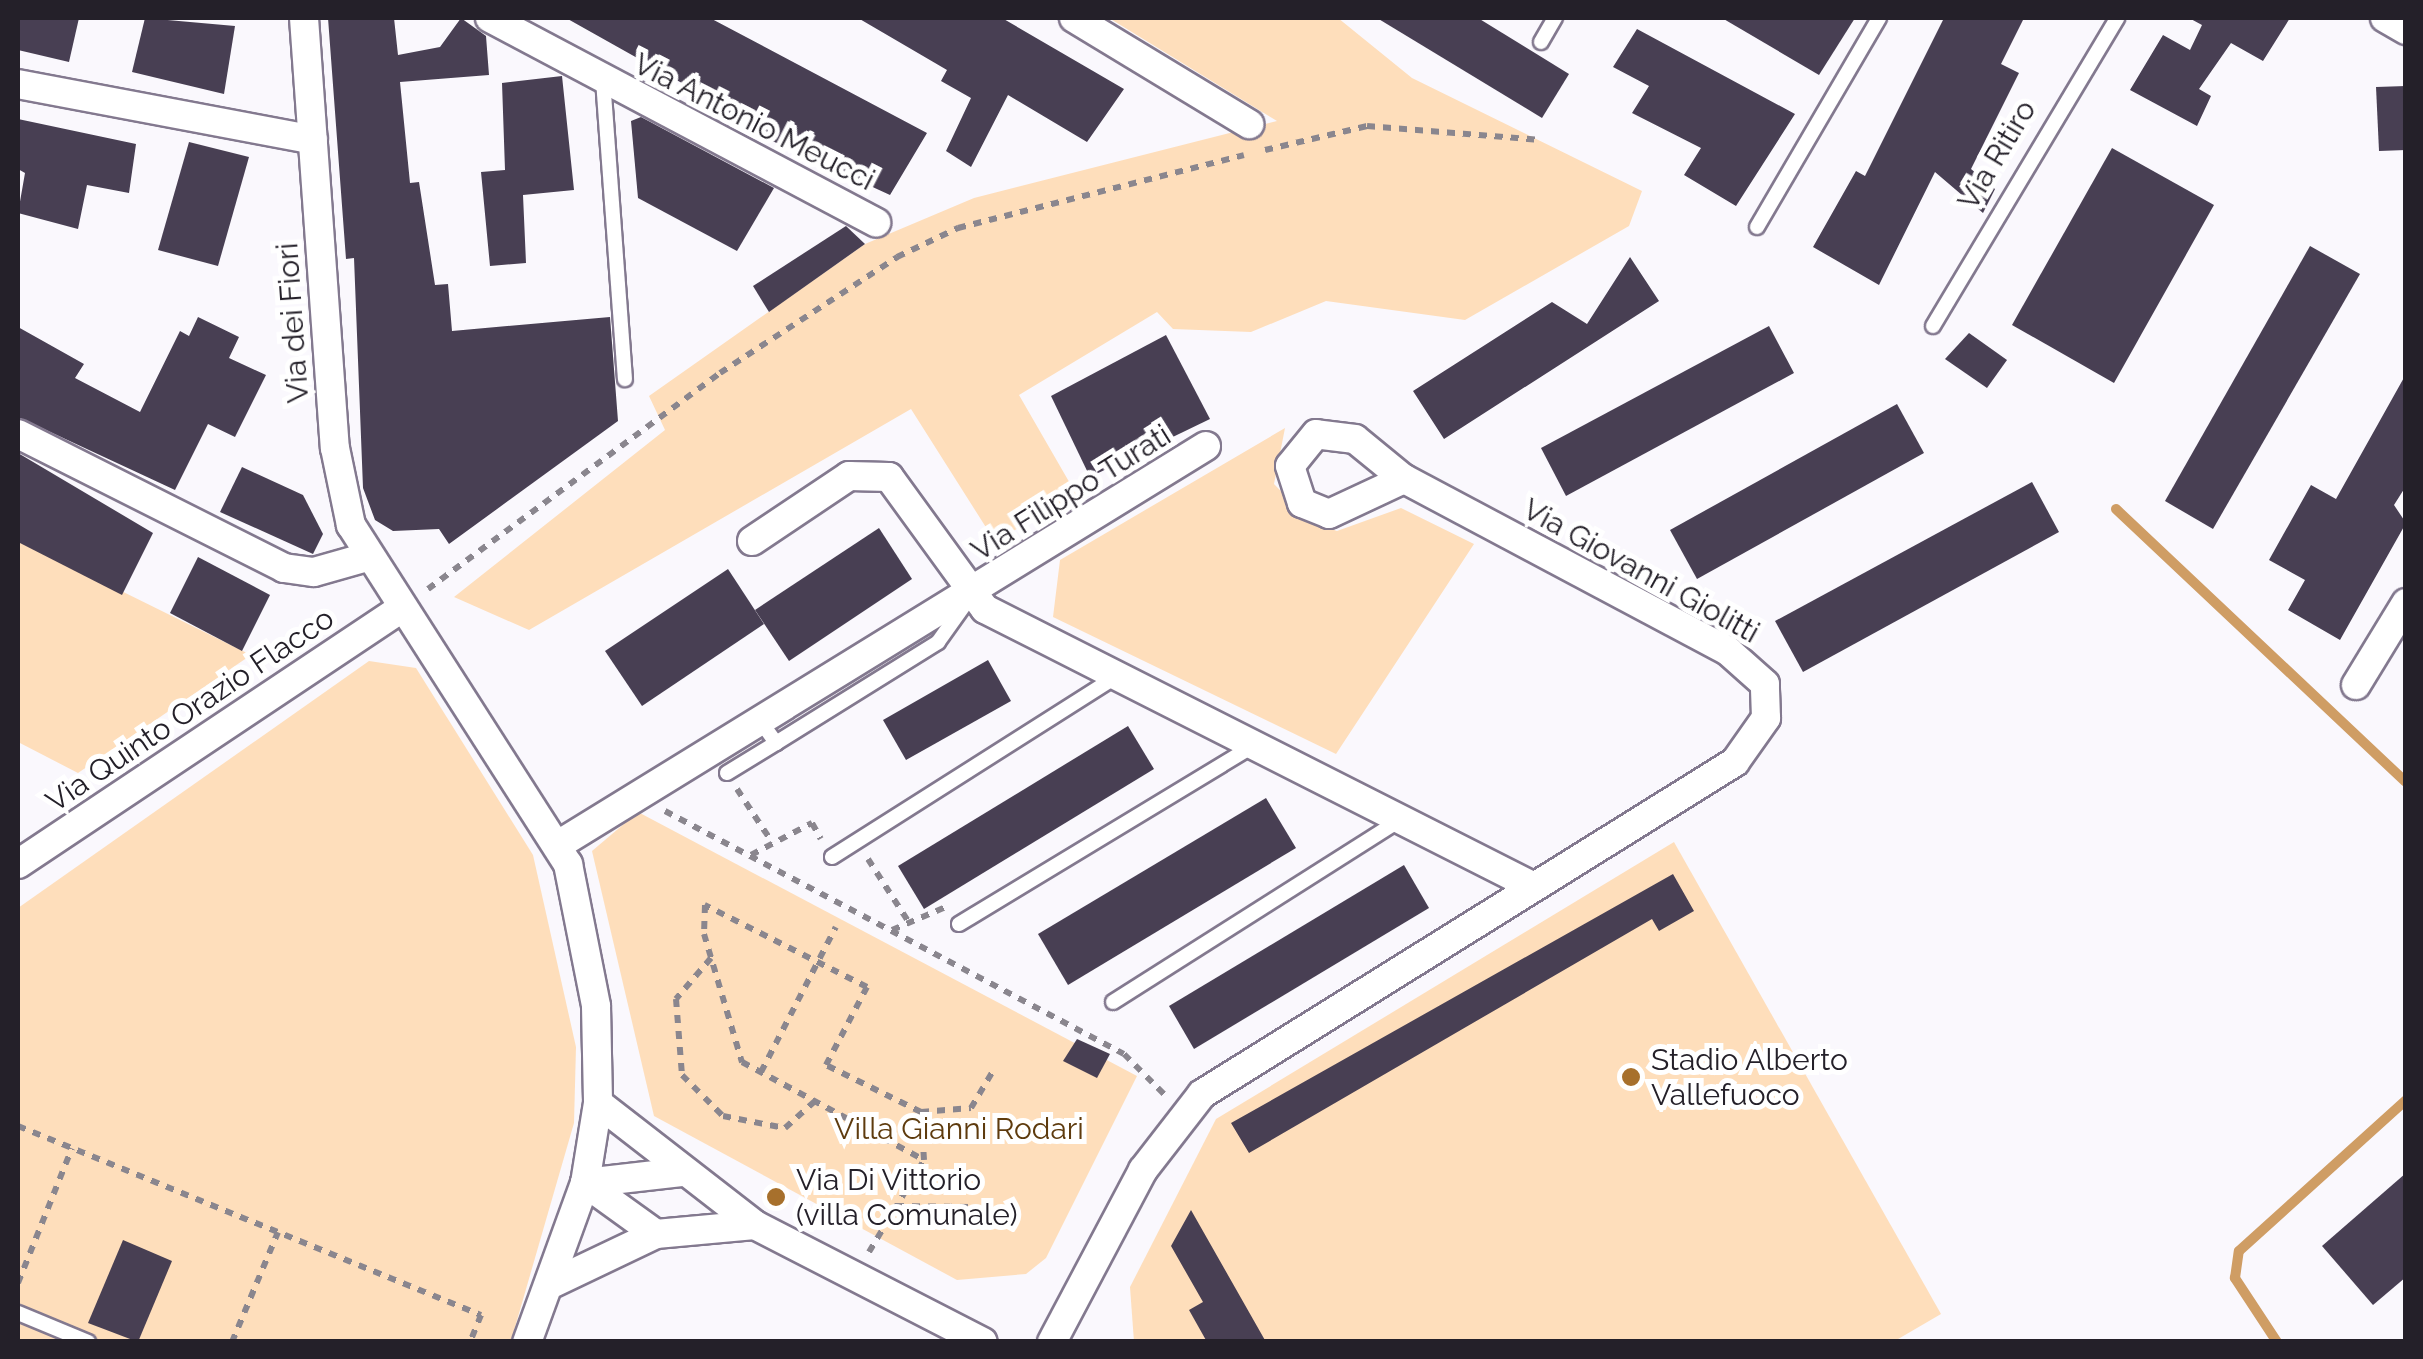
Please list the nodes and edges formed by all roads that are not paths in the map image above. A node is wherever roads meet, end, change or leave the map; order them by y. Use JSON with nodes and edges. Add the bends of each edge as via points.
{"nodes":[{"id":1,"x":304,"y":18,"type":"edge"},
{"id":2,"x":490,"y":18,"type":"edge"},
{"id":3,"x":1074,"y":18,"type":"edge"},
{"id":4,"x":1555,"y":18,"type":"edge"},
{"id":5,"x":1879,"y":18,"type":"edge"},
{"id":6,"x":2118,"y":18,"type":"edge"},
{"id":7,"x":2385,"y":18,"type":"edge"},
{"id":8,"x":2406,"y":30,"type":"edge"},
{"id":9,"x":1540,"y":42,"type":"dead end"},
{"id":10,"x":603,"y":80,"type":"junction"},
{"id":11,"x":18,"y":84,"type":"edge"},
{"id":12,"x":1249,"y":124,"type":"dead end"},
{"id":13,"x":313,"y":140,"type":"junction"},
{"id":14,"x":876,"y":222,"type":"dead end"},
{"id":15,"x":1757,"y":226,"type":"dead end"},
{"id":16,"x":1933,"y":326,"type":"dead end"},
{"id":17,"x":625,"y":379,"type":"dead end"},
{"id":18,"x":18,"y":434,"type":"edge"},
{"id":19,"x":1206,"y":446,"type":"dead end"},
{"id":20,"x":1404,"y":479,"type":"dead end"},
{"id":21,"x":752,"y":540,"type":"dead end"},
{"id":22,"x":368,"y":557,"type":"junction"},
{"id":23,"x":971,"y":594,"type":"junction"},
{"id":24,"x":2406,"y":602,"type":"edge"},
{"id":25,"x":399,"y":610,"type":"junction"},
{"id":26,"x":1116,"y":677,"type":"junction"},
{"id":27,"x":2356,"y":685,"type":"dead end"},
{"id":28,"x":768,"y":733,"type":"junction"},
{"id":29,"x":1253,"y":746,"type":"junction"},
{"id":30,"x":727,"y":773,"type":"road end"},
{"id":31,"x":1400,"y":820,"type":"junction"},
{"id":32,"x":558,"y":844,"type":"junction"},
{"id":33,"x":832,"y":857,"type":"road end"},
{"id":34,"x":18,"y":864,"type":"edge"},
{"id":35,"x":1534,"y":888,"type":"junction"},
{"id":36,"x":959,"y":924,"type":"road end"},
{"id":37,"x":1113,"y":1002,"type":"dead end"},
{"id":38,"x":598,"y":1103,"type":"junction"},
{"id":39,"x":681,"y":1172,"type":"junction"},
{"id":40,"x":585,"y":1183,"type":"junction"},
{"id":41,"x":755,"y":1225,"type":"junction"},
{"id":42,"x":656,"y":1234,"type":"junction"},
{"id":43,"x":551,"y":1284,"type":"junction"},
{"id":44,"x":18,"y":1313,"type":"edge"},
{"id":45,"x":88,"y":1342,"type":"edge"},
{"id":46,"x":527,"y":1342,"type":"edge"},
{"id":47,"x":983,"y":1342,"type":"edge"},
{"id":48,"x":1052,"y":1342,"type":"edge"}],
"edges":[{"from":1,"to":13,"type":"street","name":"Via dei Fiori"},
{"from":2,"to":10,"type":"street","name":"Via Antonio Meucci"},
{"from":3,"to":12,"type":"street"},
{"from":4,"to":9,"type":"lane"},
{"from":5,"to":15,"type":"lane"},
{"from":6,"to":16,"type":"lane","name":"Via Ritiro"},
{"from":7,"to":8,"type":"street"},
{"from":10,"to":14,"type":"street","name":"Via Antonio Meucci"},
{"from":10,"to":17,"type":"lane","name":"Via Antonio Meucci"},
{"from":11,"to":13,"type":"street"},
{"from":13,"to":22,"type":"street","name":"Via dei Fiori","via":[[334,448]]},
{"from":18,"to":22,"type":"street","via":[[284,568],[314,572]]},
{"from":19,"to":23,"type":"street","name":"Via Filippo Turati"},
{"from":20,"to":35,"type":"street","name":"Via Giovanni Giolitti","via":[[1728,651],[1765,684],[1766,718],[1736,762]]},
{"from":21,"to":23,"type":"street","via":[[849,476],[876,471],[898,484]]},
{"from":22,"to":25,"type":"street","name":"Via dei Fiori"},
{"from":23,"to":26,"type":"street"},
{"from":23,"to":28,"type":"street","name":"Via Filippo Turati"},
{"from":24,"to":27,"type":"street"},
{"from":25,"to":32,"type":"street","name":"Via dei Fiori"},
{"from":25,"to":34,"type":"street","name":"Via Quinto Orazio Flacco"},
{"from":26,"to":29,"type":"street"},
{"from":26,"to":33,"type":"lane"},
{"from":28,"to":30,"type":"lane","name":"Via Filippo Turati"},
{"from":28,"to":32,"type":"street","name":"Via Filippo Turati"},
{"from":29,"to":31,"type":"street"},
{"from":29,"to":36,"type":"lane"},
{"from":31,"to":35,"type":"street"},
{"from":31,"to":37,"type":"lane"},
{"from":32,"to":38,"type":"street","via":[[596,1006]]},
{"from":35,"to":48,"type":"street","name":"Via Giovanni Giolitti","via":[[1230,1073],[1181,1114]]},
{"from":38,"to":39,"type":"street"},
{"from":38,"to":40,"type":"street"},
{"from":39,"to":40,"type":"street"},
{"from":39,"to":41,"type":"street"},
{"from":40,"to":42,"type":"street"},
{"from":40,"to":43,"type":"street"},
{"from":41,"to":42,"type":"street"},
{"from":41,"to":47,"type":"street"},
{"from":42,"to":43,"type":"street"},
{"from":43,"to":46,"type":"street"},
{"from":44,"to":45,"type":"lane"}]}
